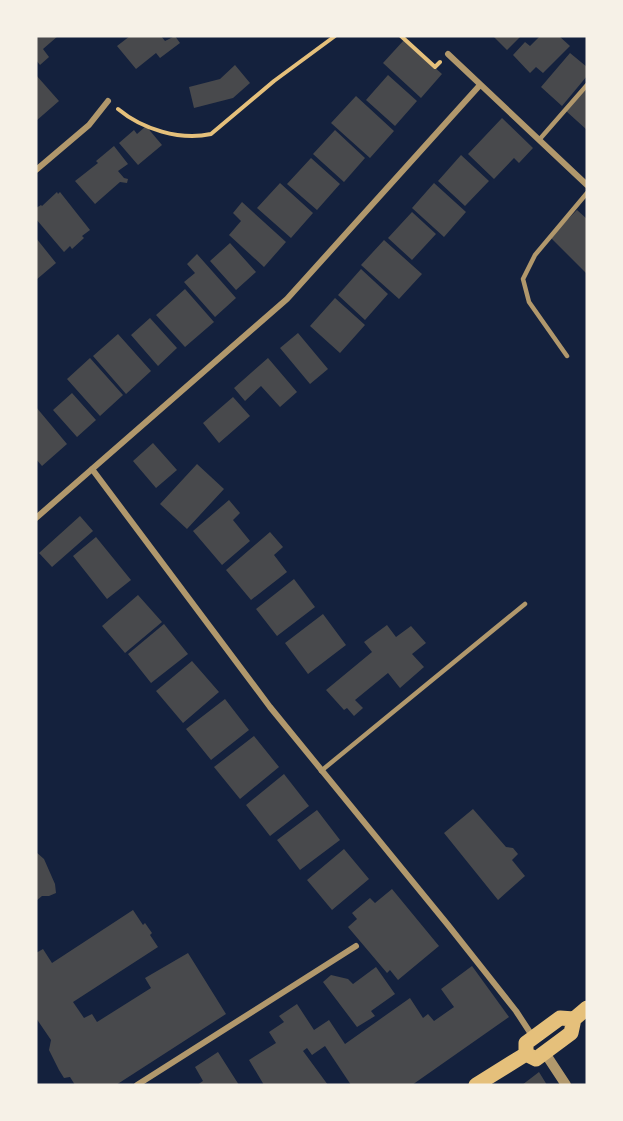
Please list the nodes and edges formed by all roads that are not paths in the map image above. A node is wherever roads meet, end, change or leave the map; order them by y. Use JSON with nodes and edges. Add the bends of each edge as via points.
{"nodes":[{"id":1,"x":448,"y":54,"type":"road end"},
{"id":2,"x":480,"y":85,"type":"junction"},
{"id":3,"x":587,"y":85,"type":"edge"},
{"id":4,"x":108,"y":101,"type":"road end"},
{"id":5,"x":539,"y":140,"type":"junction"},
{"id":6,"x":36,"y":170,"type":"edge"},
{"id":7,"x":587,"y":185,"type":"edge"},
{"id":8,"x":587,"y":194,"type":"edge"},
{"id":9,"x":567,"y":356,"type":"dead end"},
{"id":10,"x":92,"y":469,"type":"junction"},
{"id":11,"x":36,"y":518,"type":"edge"},
{"id":12,"x":525,"y":604,"type":"dead end"},
{"id":13,"x":321,"y":771,"type":"junction"},
{"id":14,"x":356,"y":946,"type":"dead end"},
{"id":15,"x":587,"y":1008,"type":"edge"},
{"id":16,"x":574,"y":1019,"type":"junction"},
{"id":17,"x":533,"y":1036,"type":"junction"},
{"id":18,"x":545,"y":1053,"type":"junction"},
{"id":19,"x":526,"y":1054,"type":"junction"},
{"id":20,"x":136,"y":1085,"type":"edge"},
{"id":21,"x":477,"y":1085,"type":"edge"},
{"id":22,"x":566,"y":1085,"type":"edge"}],
"edges":[{"from":1,"to":2,"type":"street"},
{"from":2,"to":5,"type":"street"},
{"from":2,"to":10,"type":"street","via":[[287,299]]},
{"from":3,"to":5,"type":"lane"},
{"from":4,"to":6,"type":"street","via":[[89,125]]},
{"from":5,"to":7,"type":"street"},
{"from":8,"to":9,"type":"lane","via":[[535,255],[523,279],[530,302]]},
{"from":10,"to":11,"type":"street"},
{"from":10,"to":13,"type":"street"},
{"from":12,"to":13,"type":"lane"},
{"from":13,"to":17,"type":"street"},
{"from":14,"to":20,"type":"street"},
{"from":15,"to":16,"type":"main road"},
{"from":16,"to":17,"type":"main road","via":[[560,1018]]},
{"from":16,"to":18,"type":"main road","via":[[571,1034]]},
{"from":17,"to":19,"type":"main road","via":[[525,1043]]},
{"from":18,"to":19,"type":"main road","via":[[536,1059]]},
{"from":18,"to":22,"type":"street"},
{"from":19,"to":21,"type":"main road"}]}
